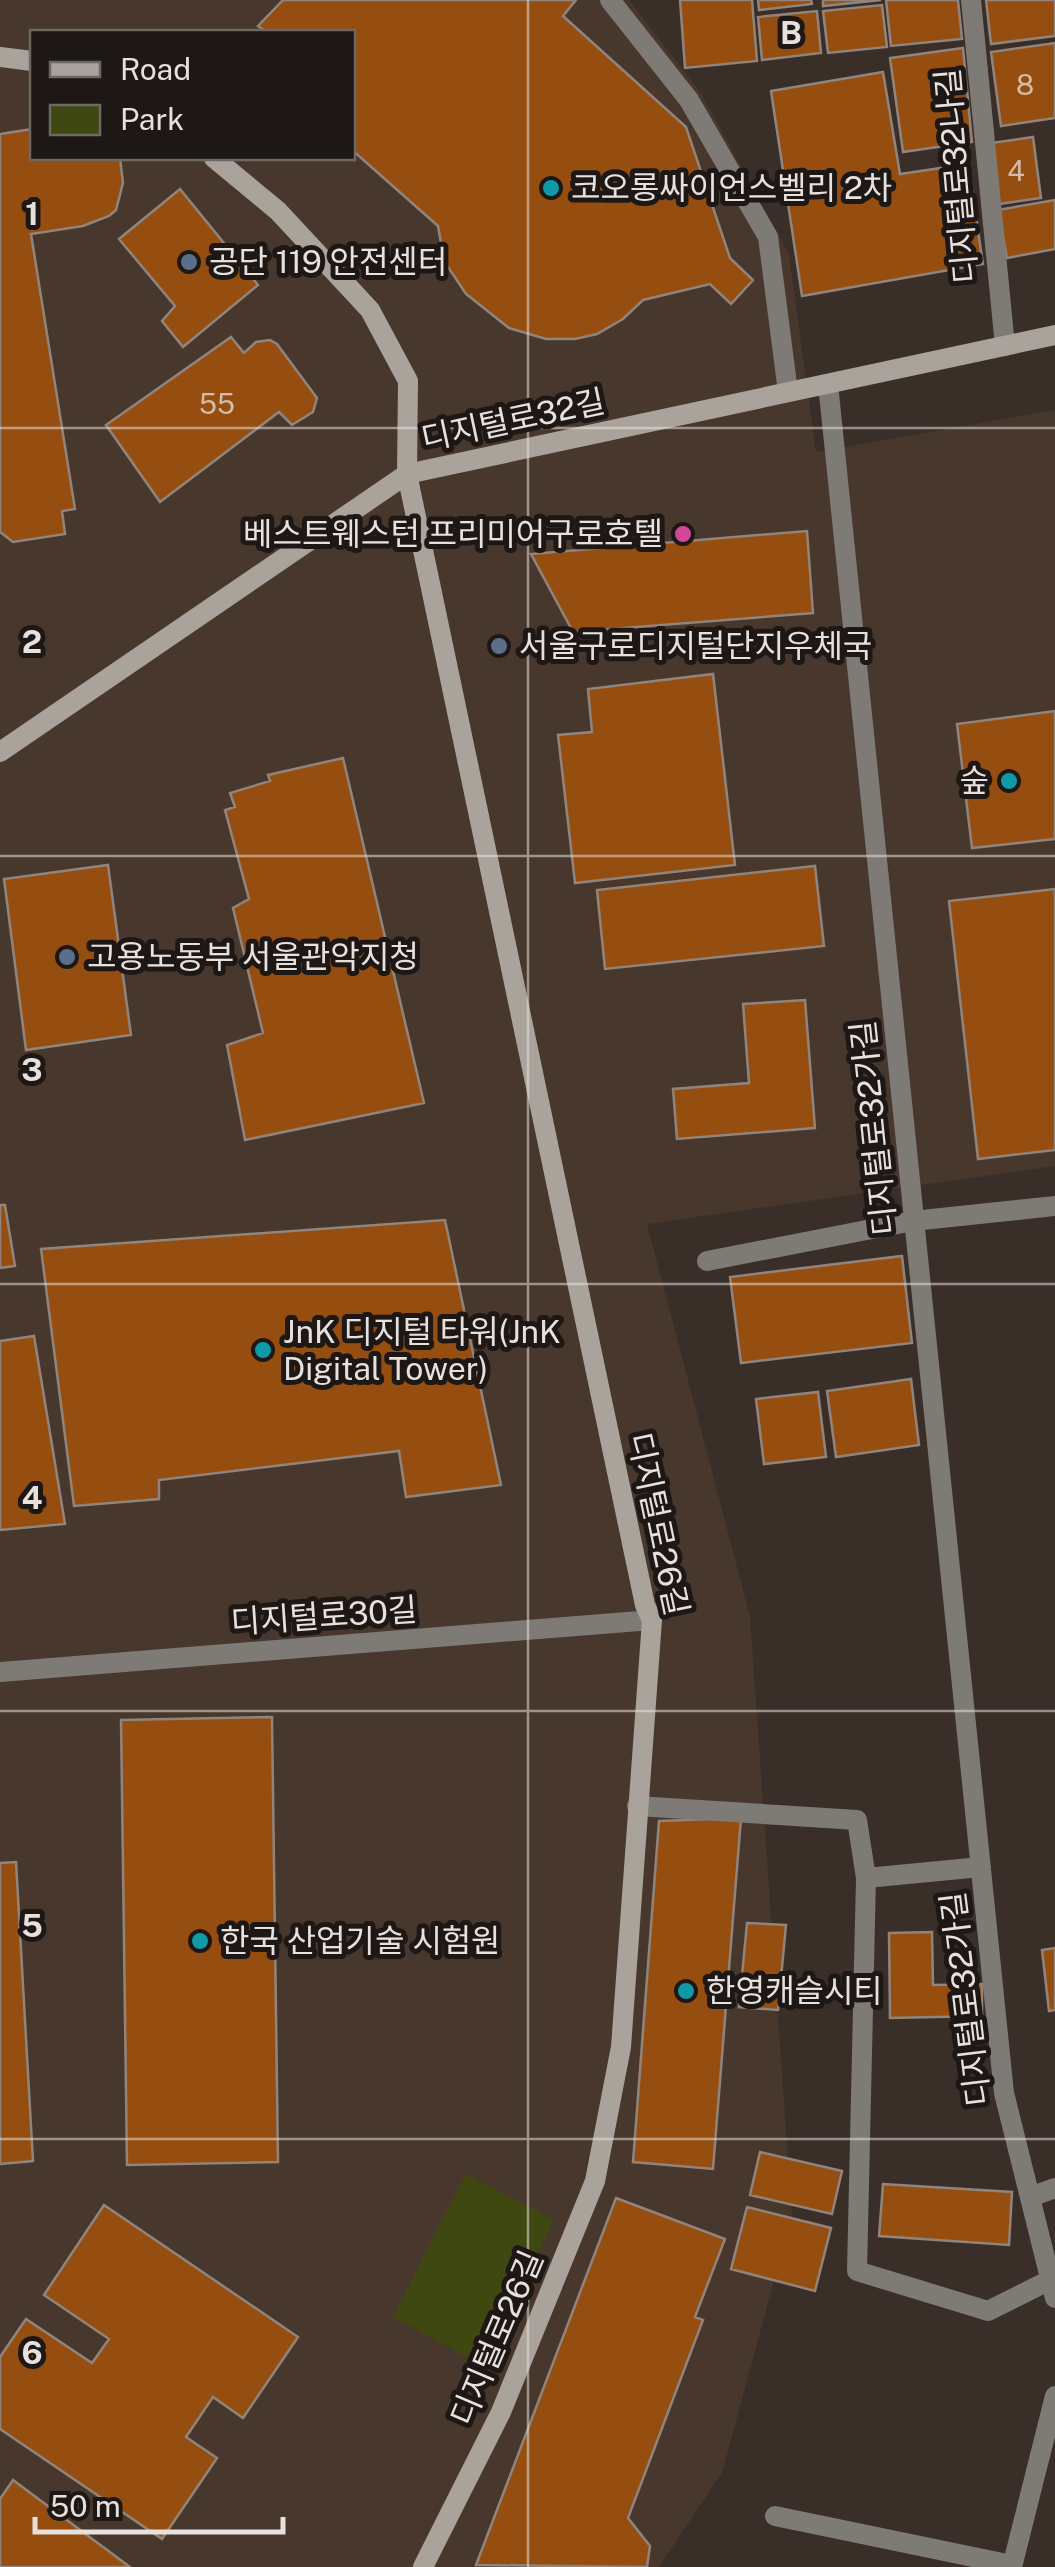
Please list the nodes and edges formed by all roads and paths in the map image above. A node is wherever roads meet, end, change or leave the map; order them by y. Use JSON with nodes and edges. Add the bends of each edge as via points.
{"nodes":[{"id":1,"x":610,"y":0,"type":"edge"},
{"id":2,"x":970,"y":0,"type":"edge"},
{"id":3,"x":0,"y":56,"type":"edge"},
{"id":4,"x":30,"y":61,"type":"edge"},
{"id":5,"x":216,"y":160,"type":"edge"},
{"id":6,"x":1055,"y":335,"type":"edge"},
{"id":7,"x":1004,"y":346,"type":"junction"},
{"id":8,"x":828,"y":384,"type":"junction"},
{"id":9,"x":788,"y":392,"type":"junction"},
{"id":10,"x":407,"y":474,"type":"junction"},
{"id":11,"x":0,"y":752,"type":"edge"},
{"id":12,"x":1055,"y":1206,"type":"edge"},
{"id":13,"x":914,"y":1220,"type":"junction"},
{"id":14,"x":707,"y":1261,"type":"dead end"},
{"id":15,"x":652,"y":1620,"type":"junction"},
{"id":16,"x":0,"y":1672,"type":"edge"},
{"id":17,"x":637,"y":1806,"type":"junction"},
{"id":18,"x":980,"y":1867,"type":"junction"},
{"id":19,"x":866,"y":1878,"type":"junction"},
{"id":20,"x":1055,"y":2188,"type":"edge"},
{"id":21,"x":1030,"y":2196,"type":"junction"},
{"id":22,"x":1053,"y":2289,"type":"edge"},
{"id":23,"x":1055,"y":2396,"type":"edge"},
{"id":24,"x":775,"y":2516,"type":"dead end"},
{"id":25,"x":1012,"y":2566,"type":"edge"},
{"id":26,"x":423,"y":2567,"type":"edge"}],
"edges":[{"from":1,"to":9,"type":"street","via":[[690,100],[768,237]]},
{"from":2,"to":7,"type":"street","name":"디지털로32나길"},
{"from":3,"to":4,"type":"street"},
{"from":5,"to":10,"type":"street","name":"디지털로26길","via":[[278,211],[370,310],[408,381]]},
{"from":6,"to":7,"type":"street","name":"디지털로32길"},
{"from":7,"to":8,"type":"street","name":"디지털로32길"},
{"from":8,"to":9,"type":"street","name":"디지털로32길"},
{"from":8,"to":13,"type":"street","name":"디지털로32가길"},
{"from":9,"to":10,"type":"street","name":"디지털로32길"},
{"from":10,"to":11,"type":"street","name":"디지털로32길"},
{"from":10,"to":15,"type":"street","name":"디지털로26길"},
{"from":12,"to":13,"type":"street"},
{"from":13,"to":14,"type":"street"},
{"from":13,"to":18,"type":"street","name":"디지털로32가길"},
{"from":15,"to":16,"type":"street","name":"디지털로30길"},
{"from":15,"to":17,"type":"street","name":"디지털로26길"},
{"from":17,"to":19,"type":"street","via":[[858,1820]]},
{"from":17,"to":26,"type":"street","name":"디지털로26길","via":[[622,2047],[595,2181],[502,2412]]},
{"from":18,"to":19,"type":"street","name":"디지털로32가길"},
{"from":18,"to":21,"type":"street","name":"디지털로32가길","via":[[1004,2093]]},
{"from":19,"to":22,"type":"street","via":[[857,2271],[988,2312]]},
{"from":20,"to":21,"type":"street"},
{"from":21,"to":22,"type":"street","name":"디지털로32가길"},
{"from":23,"to":25,"type":"street"},
{"from":24,"to":25,"type":"street"}]}
